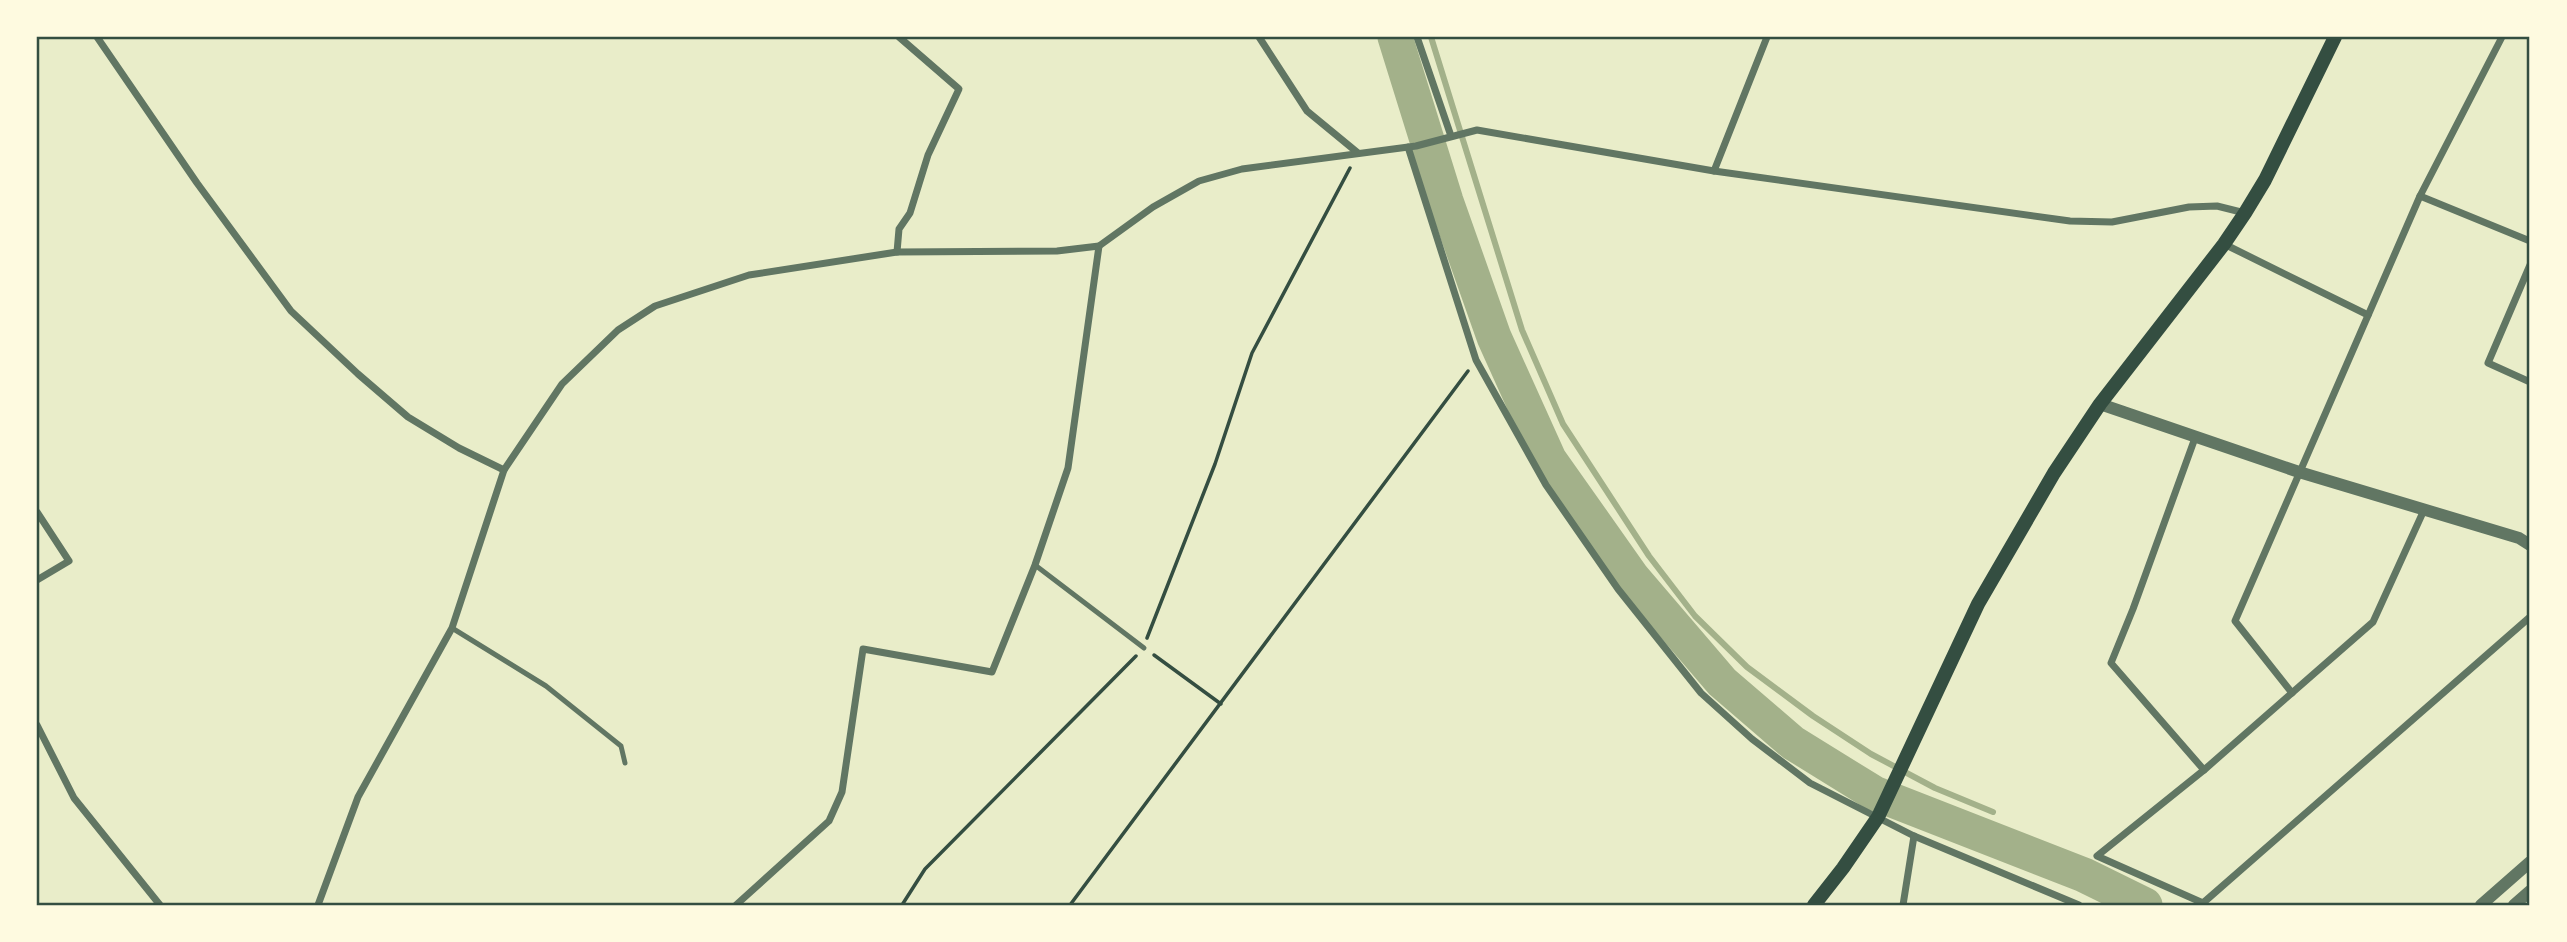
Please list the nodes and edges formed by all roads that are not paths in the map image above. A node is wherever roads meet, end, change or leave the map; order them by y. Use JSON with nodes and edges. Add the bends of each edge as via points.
{"nodes":[{"id":1,"x":97,"y":37,"type":"edge"},
{"id":2,"x":899,"y":37,"type":"edge"},
{"id":3,"x":1259,"y":37,"type":"edge"},
{"id":4,"x":1417,"y":37,"type":"edge"},
{"id":5,"x":1767,"y":37,"type":"edge"},
{"id":6,"x":2335,"y":37,"type":"edge"},
{"id":7,"x":2502,"y":37,"type":"edge"},
{"id":8,"x":1451,"y":136,"type":"junction"},
{"id":9,"x":1412,"y":147,"type":"junction"},
{"id":10,"x":1358,"y":153,"type":"junction"},
{"id":11,"x":1714,"y":171,"type":"junction"},
{"id":12,"x":2420,"y":196,"type":"junction"},
{"id":13,"x":2245,"y":213,"type":"junction"},
{"id":14,"x":2530,"y":241,"type":"edge"},
{"id":15,"x":2224,"y":244,"type":"junction"},
{"id":16,"x":1099,"y":246,"type":"junction"},
{"id":17,"x":897,"y":252,"type":"junction"},
{"id":18,"x":2530,"y":265,"type":"edge"},
{"id":19,"x":2368,"y":315,"type":"junction"},
{"id":20,"x":2530,"y":382,"type":"edge"},
{"id":21,"x":2100,"y":404,"type":"junction"},
{"id":22,"x":2195,"y":438,"type":"junction"},
{"id":23,"x":504,"y":470,"type":"junction"},
{"id":24,"x":2299,"y":472,"type":"junction"},
{"id":25,"x":2424,"y":510,"type":"junction"},
{"id":26,"x":37,"y":512,"type":"edge"},
{"id":27,"x":2530,"y":545,"type":"edge"},
{"id":28,"x":1035,"y":565,"type":"junction"},
{"id":29,"x":37,"y":580,"type":"edge"},
{"id":30,"x":2530,"y":617,"type":"edge"},
{"id":31,"x":452,"y":628,"type":"junction"},
{"id":32,"x":1144,"y":648,"type":"road end"},
{"id":33,"x":2292,"y":693,"type":"junction"},
{"id":34,"x":37,"y":725,"type":"edge"},
{"id":35,"x":625,"y":764,"type":"dead end"},
{"id":36,"x":2204,"y":770,"type":"junction"},
{"id":37,"x":1880,"y":812,"type":"junction"},
{"id":38,"x":1914,"y":836,"type":"junction"},
{"id":39,"x":2530,"y":862,"type":"edge"},
{"id":40,"x":2530,"y":891,"type":"edge"},
{"id":41,"x":2206,"y":904,"type":"edge"},
{"id":42,"x":160,"y":905,"type":"edge"},
{"id":43,"x":318,"y":905,"type":"edge"},
{"id":44,"x":736,"y":905,"type":"edge"},
{"id":45,"x":1814,"y":905,"type":"edge"},
{"id":46,"x":1903,"y":905,"type":"edge"},
{"id":47,"x":2079,"y":905,"type":"edge"},
{"id":48,"x":2481,"y":905,"type":"edge"},
{"id":49,"x":2514,"y":905,"type":"edge"}],
"edges":[{"from":1,"to":23,"type":"street","via":[[291,311],[408,417]]},
{"from":2,"to":17,"type":"street","via":[[959,89],[928,155],[910,213],[898,229]]},
{"from":3,"to":10,"type":"street","via":[[1307,111]]},
{"from":4,"to":8,"type":"street"},
{"from":5,"to":11,"type":"street"},
{"from":6,"to":13,"type":"main road"},
{"from":7,"to":12,"type":"street"},
{"from":8,"to":9,"type":"street"},
{"from":8,"to":11,"type":"street","via":[[1477,130]]},
{"from":9,"to":10,"type":"street"},
{"from":9,"to":37,"type":"street","via":[[1476,360],[1546,485],[1618,589],[1701,693],[1752,739],[1810,783]]},
{"from":10,"to":16,"type":"street","via":[[1242,169],[1199,181]]},
{"from":11,"to":13,"type":"street","via":[[2089,222],[2189,207],[2217,206]]},
{"from":12,"to":14,"type":"street"},
{"from":12,"to":19,"type":"street"},
{"from":13,"to":15,"type":"main road"},
{"from":15,"to":19,"type":"street"},
{"from":15,"to":21,"type":"main road"},
{"from":16,"to":17,"type":"street","via":[[1057,251]]},
{"from":16,"to":28,"type":"street","via":[[1068,468]]},
{"from":17,"to":23,"type":"street","via":[[749,275],[655,306],[618,330],[562,384]]},
{"from":18,"to":20,"type":"street","via":[[2488,363]]},
{"from":19,"to":24,"type":"street"},
{"from":21,"to":22,"type":"street"},
{"from":21,"to":37,"type":"main road","via":[[2054,472],[1978,604]]},
{"from":22,"to":24,"type":"street"},
{"from":22,"to":36,"type":"street","via":[[2110,663]]},
{"from":23,"to":31,"type":"street"},
{"from":24,"to":25,"type":"street"},
{"from":24,"to":33,"type":"street","via":[[2235,621]]},
{"from":25,"to":27,"type":"street"},
{"from":25,"to":33,"type":"street","via":[[2373,622]]},
{"from":26,"to":29,"type":"street","via":[[69,561]]},
{"from":28,"to":32,"type":"lane"},
{"from":28,"to":44,"type":"street","via":[[992,672],[863,649],[842,792],[829,821]]},
{"from":30,"to":41,"type":"street"},
{"from":31,"to":35,"type":"lane","via":[[546,687],[621,746]]},
{"from":31,"to":43,"type":"street","via":[[358,797]]},
{"from":33,"to":36,"type":"street"},
{"from":34,"to":42,"type":"street","via":[[74,798]]},
{"from":36,"to":41,"type":"street","via":[[2097,856]]},
{"from":37,"to":38,"type":"street"},
{"from":37,"to":45,"type":"main road"},
{"from":38,"to":46,"type":"street"},
{"from":38,"to":47,"type":"street"},
{"from":39,"to":48,"type":"street"},
{"from":40,"to":49,"type":"street"}]}
